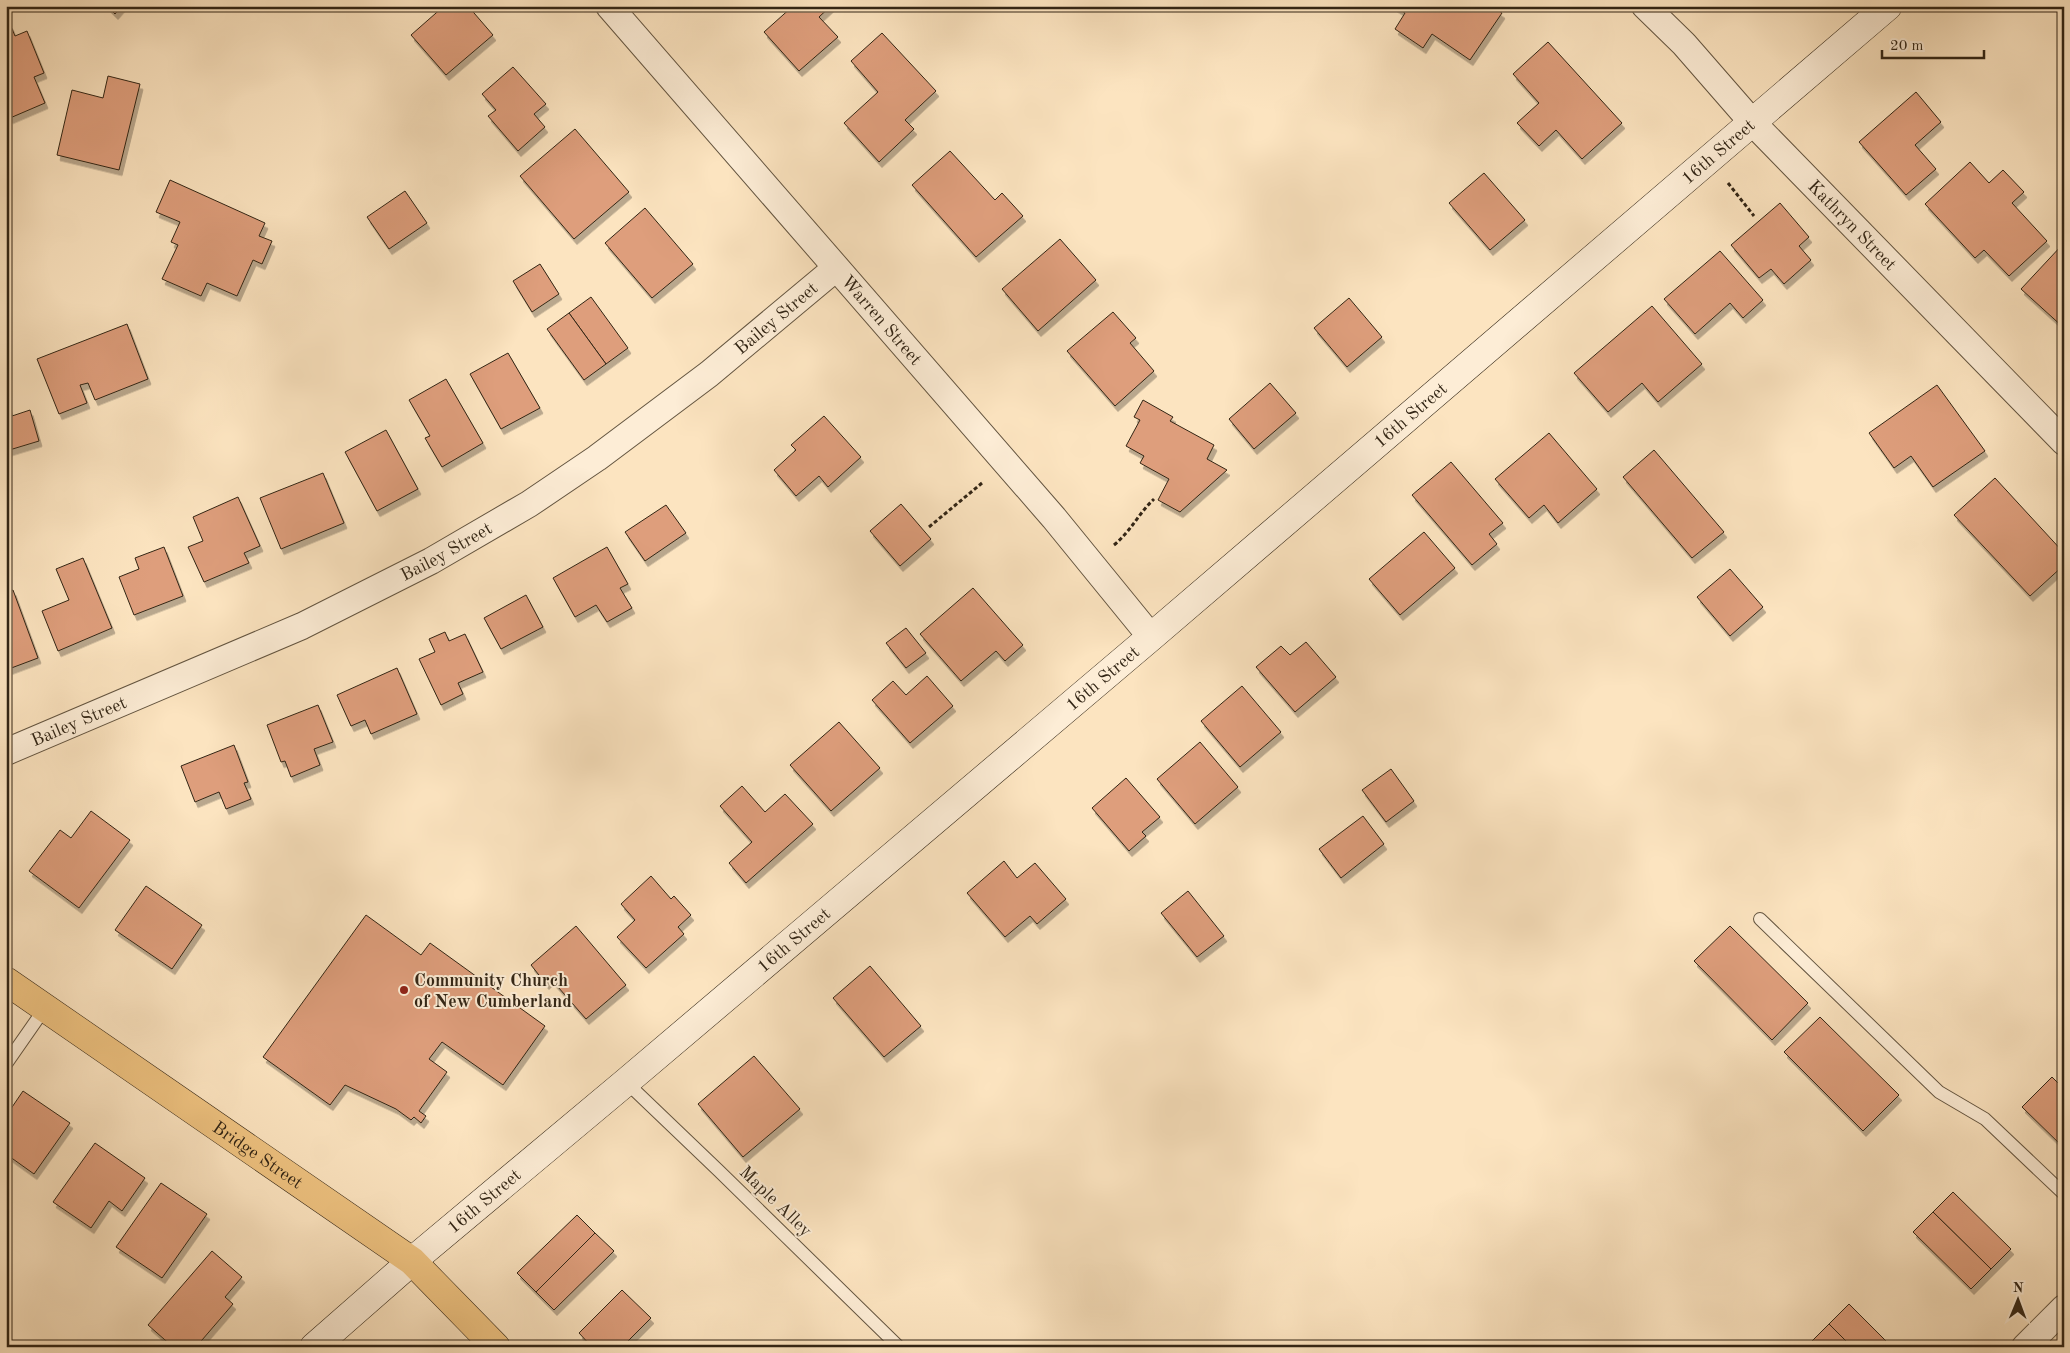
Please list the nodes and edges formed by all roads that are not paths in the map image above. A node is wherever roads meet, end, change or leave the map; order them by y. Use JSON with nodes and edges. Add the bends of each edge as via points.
{"nodes":[{"id":1,"x":609,"y":6,"type":"edge"},
{"id":2,"x":1645,"y":6,"type":"edge"},
{"id":3,"x":1888,"y":6,"type":"edge"},
{"id":4,"x":1752,"y":122,"type":"junction"},
{"id":5,"x":836,"y":268,"type":"junction"},
{"id":6,"x":2064,"y":442,"type":"edge"},
{"id":7,"x":1151,"y":637,"type":"junction"},
{"id":8,"x":6,"y":752,"type":"edge"},
{"id":9,"x":1760,"y":919,"type":"dead end"},
{"id":10,"x":6,"y":981,"type":"edge"},
{"id":11,"x":45,"y":1008,"type":"junction"},
{"id":12,"x":6,"y":1064,"type":"edge"},
{"id":13,"x":626,"y":1082,"type":"junction"},
{"id":14,"x":2064,"y":1194,"type":"edge"},
{"id":15,"x":412,"y":1261,"type":"junction"},
{"id":16,"x":2064,"y":1308,"type":"edge"},
{"id":17,"x":314,"y":1347,"type":"edge"},
{"id":18,"x":496,"y":1347,"type":"edge"},
{"id":19,"x":899,"y":1347,"type":"edge"},
{"id":20,"x":2025,"y":1347,"type":"edge"}],
"edges":[{"from":1,"to":5,"type":"street","name":"Warren Street"},
{"from":2,"to":4,"type":"street","name":"Kathryn Street","via":[[1684,44]]},
{"from":3,"to":4,"type":"street","name":"16th Street"},
{"from":4,"to":6,"type":"street","name":"Kathryn Street"},
{"from":4,"to":7,"type":"street","name":"16th Street"},
{"from":5,"to":7,"type":"street","name":"Warren Street","via":[[1006,463]]},
{"from":5,"to":8,"type":"street","name":"Bailey Street","via":[[714,370],[597,458],[488,528],[431,561],[302,626]]},
{"from":7,"to":13,"type":"street","name":"16th Street"},
{"from":9,"to":14,"type":"lane","via":[[1939,1092],[1985,1119]]},
{"from":10,"to":11,"type":"main road","name":"Bridge Street"},
{"from":11,"to":12,"type":"lane"},
{"from":11,"to":15,"type":"main road","name":"Bridge Street"},
{"from":13,"to":15,"type":"street","name":"16th Street"},
{"from":13,"to":19,"type":"lane","name":"Maple Alley"},
{"from":15,"to":17,"type":"street","name":"16th Street"},
{"from":15,"to":18,"type":"main road","name":"Bridge Street"},
{"from":16,"to":20,"type":"street"}]}
